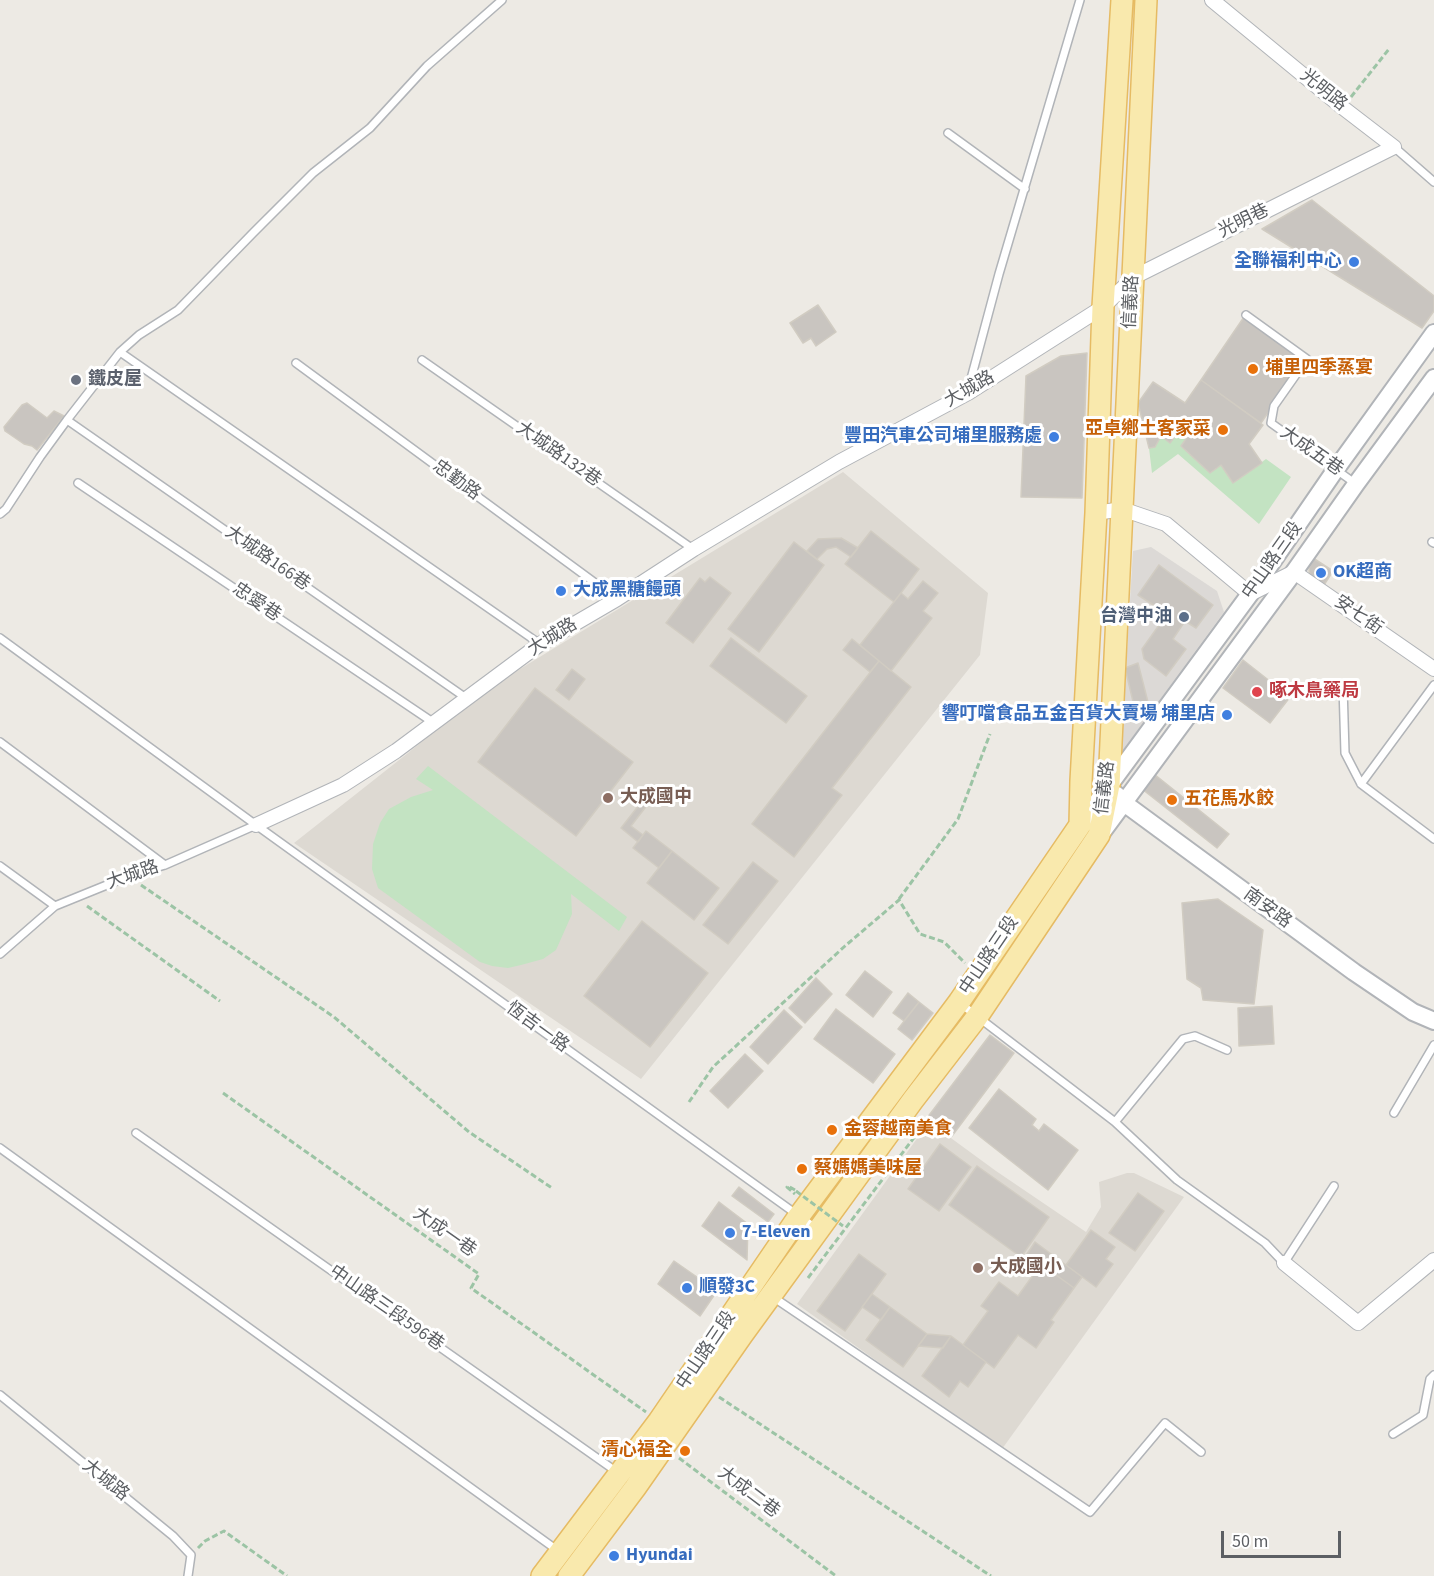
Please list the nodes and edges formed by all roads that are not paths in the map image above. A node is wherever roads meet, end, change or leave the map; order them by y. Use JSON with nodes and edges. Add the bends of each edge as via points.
{"nodes":[{"id":1,"x":502,"y":0,"type":"edge"},
{"id":2,"x":1080,"y":0,"type":"edge"},
{"id":3,"x":1122,"y":0,"type":"edge"},
{"id":4,"x":1146,"y":0,"type":"edge"},
{"id":5,"x":1212,"y":0,"type":"edge"},
{"id":6,"x":948,"y":133,"type":"dead end"},
{"id":7,"x":1394,"y":147,"type":"junction"},
{"id":8,"x":1434,"y":182,"type":"edge"},
{"id":9,"x":1024,"y":189,"type":"junction"},
{"id":10,"x":1134,"y":277,"type":"junction"},
{"id":11,"x":1103,"y":307,"type":"junction"},
{"id":12,"x":1246,"y":315,"type":"dead end"},
{"id":13,"x":1434,"y":333,"type":"edge"},
{"id":14,"x":120,"y":352,"type":"junction"},
{"id":15,"x":422,"y":360,"type":"dead end"},
{"id":16,"x":296,"y":363,"type":"dead end"},
{"id":17,"x":1434,"y":378,"type":"edge"},
{"id":18,"x":968,"y":393,"type":"junction"},
{"id":19,"x":67,"y":420,"type":"junction"},
{"id":20,"x":1336,"y":469,"type":"junction"},
{"id":21,"x":78,"y":483,"type":"dead end"},
{"id":22,"x":1356,"y":484,"type":"junction"},
{"id":23,"x":1122,"y":509,"type":"junction"},
{"id":24,"x":1096,"y":513,"type":"junction"},
{"id":25,"x":0,"y":514,"type":"edge"},
{"id":26,"x":694,"y":549,"type":"junction"},
{"id":27,"x":1294,"y":572,"type":"junction"},
{"id":28,"x":1250,"y":594,"type":"junction"},
{"id":29,"x":616,"y":599,"type":"junction"},
{"id":30,"x":0,"y":638,"type":"edge"},
{"id":31,"x":540,"y":644,"type":"junction"},
{"id":32,"x":1434,"y":669,"type":"edge"},
{"id":33,"x":1434,"y":685,"type":"edge"},
{"id":34,"x":1343,"y":686,"type":"dead end"},
{"id":35,"x":466,"y":698,"type":"junction"},
{"id":36,"x":434,"y":723,"type":"junction"},
{"id":37,"x":0,"y":742,"type":"edge"},
{"id":38,"x":1360,"y":784,"type":"junction"},
{"id":39,"x":1109,"y":785,"type":"junction"},
{"id":40,"x":1124,"y":803,"type":"junction"},
{"id":41,"x":256,"y":825,"type":"junction"},
{"id":42,"x":1080,"y":825,"type":"junction"},
{"id":43,"x":1099,"y":835,"type":"junction"},
{"id":44,"x":1434,"y":839,"type":"edge"},
{"id":45,"x":165,"y":865,"type":"junction"},
{"id":46,"x":0,"y":866,"type":"edge"},
{"id":47,"x":55,"y":906,"type":"junction"},
{"id":48,"x":0,"y":954,"type":"edge"},
{"id":49,"x":958,"y":1002,"type":"junction"},
{"id":50,"x":977,"y":1017,"type":"junction"},
{"id":51,"x":1434,"y":1021,"type":"edge"},
{"id":52,"x":1434,"y":1045,"type":"edge"},
{"id":53,"x":1227,"y":1050,"type":"dead end"},
{"id":54,"x":1394,"y":1113,"type":"dead end"},
{"id":55,"x":1115,"y":1122,"type":"junction"},
{"id":56,"x":136,"y":1133,"type":"dead end"},
{"id":57,"x":0,"y":1148,"type":"edge"},
{"id":58,"x":1334,"y":1186,"type":"dead end"},
{"id":59,"x":798,"y":1201,"type":"junction"},
{"id":60,"x":819,"y":1230,"type":"junction"},
{"id":61,"x":1434,"y":1260,"type":"edge"},
{"id":62,"x":1284,"y":1263,"type":"junction"},
{"id":63,"x":770,"y":1296,"type":"junction"},
{"id":64,"x":1434,"y":1375,"type":"edge"},
{"id":65,"x":0,"y":1395,"type":"edge"},
{"id":66,"x":1393,"y":1434,"type":"dead end"},
{"id":67,"x":1202,"y":1452,"type":"dead end"},
{"id":68,"x":627,"y":1481,"type":"junction"},
{"id":69,"x":559,"y":1551,"type":"junction"},
{"id":70,"x":188,"y":1576,"type":"edge"},
{"id":71,"x":542,"y":1576,"type":"edge"},
{"id":72,"x":569,"y":1576,"type":"edge"}],
"edges":[{"from":1,"to":14,"type":"lane","via":[[427,66],[370,128],[313,173],[178,310]]},
{"from":2,"to":9,"type":"lane"},
{"from":3,"to":11,"type":"main road","name":"信義路"},
{"from":4,"to":10,"type":"main road","name":"信義路"},
{"from":5,"to":7,"type":"street","name":"光明路"},
{"from":6,"to":9,"type":"lane"},
{"from":7,"to":8,"type":"lane","name":"光明路"},
{"from":7,"to":10,"type":"street","name":"光明巷"},
{"from":9,"to":18,"type":"lane"},
{"from":10,"to":11,"type":"street","name":"光明巷"},
{"from":10,"to":23,"type":"main road","name":"信義路"},
{"from":11,"to":18,"type":"street","name":"大城路"},
{"from":11,"to":24,"type":"main road","name":"信義路"},
{"from":12,"to":20,"type":"lane","name":"大成五巷","via":[[1307,359],[1274,406],[1270,423]]},
{"from":13,"to":20,"type":"street","name":"中山路三段"},
{"from":14,"to":19,"type":"lane"},
{"from":14,"to":31,"type":"lane"},
{"from":15,"to":26,"type":"lane","name":"大城路132巷"},
{"from":16,"to":29,"type":"lane","name":"忠勤路"},
{"from":17,"to":22,"type":"street","name":"中山路三段"},
{"from":18,"to":26,"type":"street","name":"大城路","via":[[839,462]]},
{"from":19,"to":25,"type":"lane"},
{"from":19,"to":35,"type":"lane","name":"大城路166巷"},
{"from":20,"to":22,"type":"lane","name":"大成五巷"},
{"from":20,"to":28,"type":"street","name":"中山路三段"},
{"from":21,"to":36,"type":"lane","name":"忠愛巷"},
{"from":22,"to":27,"type":"street","name":"中山路三段"},
{"from":23,"to":24,"type":"street"},
{"from":23,"to":28,"type":"street","via":[[1166,525]]},
{"from":23,"to":39,"type":"main road","name":"信義路"},
{"from":24,"to":42,"type":"main road","name":"信義路"},
{"from":26,"to":29,"type":"street","name":"大城路"},
{"from":27,"to":28,"type":"street"},
{"from":27,"to":32,"type":"street","name":"安七街"},
{"from":27,"to":40,"type":"street","name":"中山路三段"},
{"from":28,"to":39,"type":"street","name":"中山路三段"},
{"from":29,"to":31,"type":"street","name":"大城路"},
{"from":30,"to":41,"type":"lane","name":"恆吉一路"},
{"from":31,"to":35,"type":"street","name":"大城路"},
{"from":33,"to":38,"type":"lane"},
{"from":34,"to":38,"type":"lane","via":[[1345,753]]},
{"from":35,"to":36,"type":"street","name":"大城路"},
{"from":36,"to":41,"type":"street","name":"大城路","via":[[343,785]]},
{"from":37,"to":45,"type":"lane"},
{"from":38,"to":44,"type":"lane"},
{"from":39,"to":40,"type":"street","name":"南安路"},
{"from":39,"to":42,"type":"street","name":"中山路三段"},
{"from":39,"to":43,"type":"main road","name":"信義路"},
{"from":40,"to":43,"type":"street","name":"中山路三段"},
{"from":40,"to":51,"type":"street","name":"南安路","via":[[1354,972],[1413,1012]]},
{"from":41,"to":45,"type":"lane","name":"大城路"},
{"from":41,"to":59,"type":"lane","name":"恆吉一路"},
{"from":42,"to":43,"type":"main road","name":"信義路"},
{"from":42,"to":49,"type":"main road","name":"中山路三段"},
{"from":43,"to":50,"type":"main road","name":"中山路三段"},
{"from":45,"to":47,"type":"lane","name":"大城路"},
{"from":46,"to":47,"type":"lane"},
{"from":47,"to":48,"type":"lane","name":"大城路"},
{"from":49,"to":50,"type":"lane"},
{"from":49,"to":59,"type":"main road","name":"中山路三段"},
{"from":50,"to":55,"type":"lane"},
{"from":50,"to":60,"type":"main road","name":"中山路三段"},
{"from":52,"to":54,"type":"lane"},
{"from":53,"to":55,"type":"lane","via":[[1195,1036],[1183,1039]]},
{"from":55,"to":62,"type":"lane","via":[[1177,1180],[1265,1243]]},
{"from":56,"to":68,"type":"lane","name":"中山路三段596巷"},
{"from":57,"to":69,"type":"lane"},
{"from":58,"to":62,"type":"lane"},
{"from":59,"to":60,"type":"lane","name":"恆吉一路"},
{"from":59,"to":68,"type":"main road","name":"中山路三段","via":[[658,1421]]},
{"from":60,"to":63,"type":"main road","name":"中山路三段"},
{"from":61,"to":62,"type":"street","via":[[1358,1323]]},
{"from":63,"to":67,"type":"lane","via":[[1090,1512],[1165,1423]]},
{"from":63,"to":68,"type":"main road","name":"中山路三段","via":[[664,1446]]},
{"from":64,"to":66,"type":"lane","via":[[1423,1415]]},
{"from":65,"to":70,"type":"lane","name":"大城路","via":[[173,1536],[191,1555]]},
{"from":68,"to":69,"type":"main road","name":"中山路三段"},
{"from":68,"to":72,"type":"main road","name":"中山路三段"},
{"from":69,"to":71,"type":"main road","name":"中山路三段"}]}
